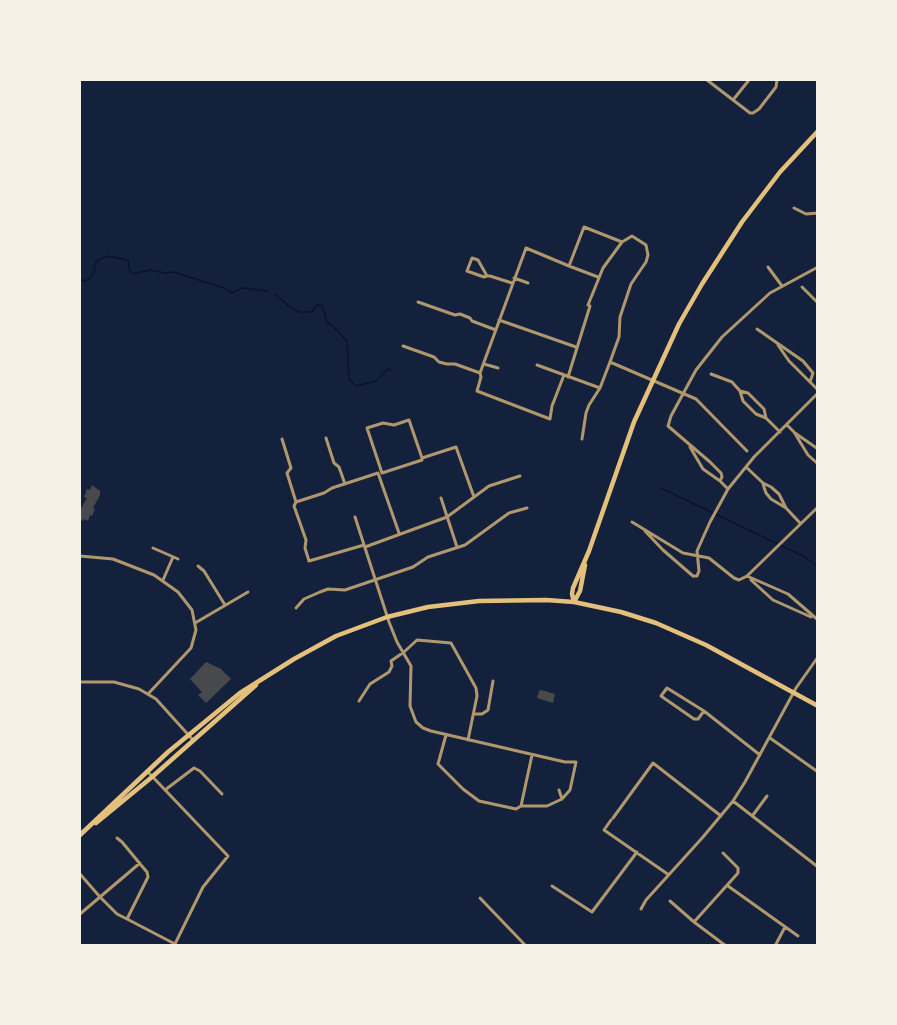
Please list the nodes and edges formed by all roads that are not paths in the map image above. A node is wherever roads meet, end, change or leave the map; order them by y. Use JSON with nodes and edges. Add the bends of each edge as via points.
{"nodes":[{"id":1,"x":707,"y":80,"type":"edge"},
{"id":2,"x":749,"y":80,"type":"edge"},
{"id":3,"x":777,"y":80,"type":"edge"},
{"id":4,"x":733,"y":100,"type":"junction"},
{"id":5,"x":818,"y":131,"type":"edge"},
{"id":6,"x":794,"y":208,"type":"dead end"},
{"id":7,"x":818,"y":213,"type":"edge"},
{"id":8,"x":622,"y":242,"type":"junction"},
{"id":9,"x":569,"y":266,"type":"junction"},
{"id":10,"x":768,"y":267,"type":"dead end"},
{"id":11,"x":818,"y":267,"type":"edge"},
{"id":12,"x":487,"y":276,"type":"junction"},
{"id":13,"x":598,"y":277,"type":"junction"},
{"id":14,"x":514,"y":278,"type":"junction"},
{"id":15,"x":512,"y":283,"type":"junction"},
{"id":16,"x":528,"y":283,"type":"dead end"},
{"id":17,"x":782,"y":286,"type":"junction"},
{"id":18,"x":802,"y":287,"type":"dead end"},
{"id":19,"x":418,"y":302,"type":"dead end"},
{"id":20,"x":818,"y":303,"type":"edge"},
{"id":21,"x":499,"y":320,"type":"junction"},
{"id":22,"x":757,"y":329,"type":"dead end"},
{"id":23,"x":496,"y":330,"type":"junction"},
{"id":24,"x":775,"y":342,"type":"junction"},
{"id":25,"x":403,"y":346,"type":"dead end"},
{"id":26,"x":576,"y":347,"type":"junction"},
{"id":27,"x":610,"y":362,"type":"junction"},
{"id":28,"x":484,"y":364,"type":"junction"},
{"id":29,"x":537,"y":365,"type":"dead end"},
{"id":30,"x":498,"y":368,"type":"dead end"},
{"id":31,"x":480,"y":373,"type":"junction"},
{"id":32,"x":711,"y":374,"type":"dead end"},
{"id":33,"x":566,"y":376,"type":"junction"},
{"id":34,"x":652,"y":379,"type":"junction"},
{"id":35,"x":810,"y":382,"type":"junction"},
{"id":36,"x":600,"y":388,"type":"junction"},
{"id":37,"x":740,"y":391,"type":"junction"},
{"id":38,"x":682,"y":392,"type":"junction"},
{"id":39,"x":818,"y":392,"type":"edge"},
{"id":40,"x":766,"y":418,"type":"junction"},
{"id":41,"x":788,"y":425,"type":"junction"},
{"id":42,"x":780,"y":432,"type":"junction"},
{"id":43,"x":794,"y":432,"type":"junction"},
{"id":44,"x":326,"y":438,"type":"dead end"},
{"id":45,"x":282,"y":439,"type":"dead end"},
{"id":46,"x":582,"y":439,"type":"dead end"},
{"id":47,"x":688,"y":444,"type":"junction"},
{"id":48,"x":818,"y":449,"type":"edge"},
{"id":49,"x":747,"y":451,"type":"dead end"},
{"id":50,"x":422,"y":458,"type":"junction"},
{"id":51,"x":818,"y":464,"type":"edge"},
{"id":52,"x":746,"y":467,"type":"junction"},
{"id":53,"x":380,"y":473,"type":"junction"},
{"id":54,"x":520,"y":476,"type":"dead end"},
{"id":55,"x":720,"y":481,"type":"junction"},
{"id":56,"x":763,"y":483,"type":"junction"},
{"id":57,"x":345,"y":484,"type":"junction"},
{"id":58,"x":728,"y":489,"type":"junction"},
{"id":59,"x":474,"y":497,"type":"junction"},
{"id":60,"x":441,"y":498,"type":"dead end"},
{"id":61,"x":296,"y":502,"type":"junction"},
{"id":62,"x":818,"y":507,"type":"edge"},
{"id":63,"x":527,"y":508,"type":"dead end"},
{"id":64,"x":786,"y":508,"type":"junction"},
{"id":65,"x":355,"y":517,"type":"dead end"},
{"id":66,"x":447,"y":517,"type":"junction"},
{"id":67,"x":632,"y":522,"type":"dead end"},
{"id":68,"x":800,"y":523,"type":"junction"},
{"id":69,"x":645,"y":531,"type":"junction"},
{"id":70,"x":399,"y":533,"type":"junction"},
{"id":71,"x":364,"y":546,"type":"junction"},
{"id":72,"x":153,"y":548,"type":"dead end"},
{"id":73,"x":457,"y":548,"type":"junction"},
{"id":74,"x":80,"y":556,"type":"edge"},
{"id":75,"x":698,"y":556,"type":"junction"},
{"id":76,"x":173,"y":557,"type":"junction"},
{"id":77,"x":178,"y":559,"type":"dead end"},
{"id":78,"x":198,"y":566,"type":"dead end"},
{"id":79,"x":749,"y":578,"type":"junction"},
{"id":80,"x":163,"y":580,"type":"junction"},
{"id":81,"x":375,"y":580,"type":"junction"},
{"id":82,"x":768,"y":585,"type":"junction"},
{"id":83,"x":248,"y":592,"type":"dead end"},
{"id":84,"x":763,"y":592,"type":"junction"},
{"id":85,"x":574,"y":602,"type":"junction"},
{"id":86,"x":225,"y":605,"type":"junction"},
{"id":87,"x":296,"y":608,"type":"dead end"},
{"id":88,"x":387,"y":617,"type":"junction"},
{"id":89,"x":813,"y":617,"type":"junction"},
{"id":90,"x":818,"y":620,"type":"edge"},
{"id":91,"x":195,"y":623,"type":"junction"},
{"id":92,"x":404,"y":652,"type":"junction"},
{"id":93,"x":818,"y":657,"type":"edge"},
{"id":94,"x":268,"y":674,"type":"junction"},
{"id":95,"x":493,"y":681,"type":"dead end"},
{"id":96,"x":80,"y":682,"type":"edge"},
{"id":97,"x":794,"y":693,"type":"junction"},
{"id":98,"x":148,"y":694,"type":"junction"},
{"id":99,"x":359,"y":701,"type":"dead end"},
{"id":100,"x":818,"y":706,"type":"edge"},
{"id":101,"x":704,"y":711,"type":"junction"},
{"id":102,"x":474,"y":714,"type":"junction"},
{"id":103,"x":189,"y":734,"type":"junction"},
{"id":104,"x":446,"y":735,"type":"junction"},
{"id":105,"x":770,"y":738,"type":"junction"},
{"id":106,"x":194,"y":740,"type":"junction"},
{"id":107,"x":468,"y":740,"type":"junction"},
{"id":108,"x":532,"y":754,"type":"junction"},
{"id":109,"x":760,"y":755,"type":"junction"},
{"id":110,"x":147,"y":771,"type":"junction"},
{"id":111,"x":818,"y":772,"type":"edge"},
{"id":112,"x":152,"y":777,"type":"junction"},
{"id":113,"x":560,"y":789,"type":"dead end"},
{"id":114,"x":165,"y":790,"type":"junction"},
{"id":115,"x":222,"y":794,"type":"dead end"},
{"id":116,"x":767,"y":796,"type":"dead end"},
{"id":117,"x":562,"y":799,"type":"junction"},
{"id":118,"x":733,"y":801,"type":"junction"},
{"id":119,"x":521,"y":806,"type":"junction"},
{"id":120,"x":753,"y":815,"type":"junction"},
{"id":121,"x":721,"y":816,"type":"junction"},
{"id":122,"x":80,"y":835,"type":"edge"},
{"id":123,"x":117,"y":838,"type":"dead end"},
{"id":124,"x":637,"y":852,"type":"junction"},
{"id":125,"x":723,"y":853,"type":"dead end"},
{"id":126,"x":140,"y":863,"type":"junction"},
{"id":127,"x":818,"y":867,"type":"edge"},
{"id":128,"x":80,"y":874,"type":"edge"},
{"id":129,"x":669,"y":875,"type":"junction"},
{"id":130,"x":552,"y":886,"type":"dead end"},
{"id":131,"x":728,"y":886,"type":"junction"},
{"id":132,"x":100,"y":897,"type":"junction"},
{"id":133,"x":480,"y":898,"type":"dead end"},
{"id":134,"x":670,"y":901,"type":"dead end"},
{"id":135,"x":641,"y":909,"type":"dead end"},
{"id":136,"x":80,"y":914,"type":"edge"},
{"id":137,"x":126,"y":919,"type":"junction"},
{"id":138,"x":694,"y":922,"type":"junction"},
{"id":139,"x":785,"y":927,"type":"junction"},
{"id":140,"x":798,"y":936,"type":"dead end"},
{"id":141,"x":174,"y":945,"type":"edge"},
{"id":142,"x":526,"y":945,"type":"edge"},
{"id":143,"x":726,"y":945,"type":"edge"},
{"id":144,"x":775,"y":945,"type":"edge"}],
"edges":[{"from":1,"to":4,"type":"street"},
{"from":2,"to":4,"type":"street"},
{"from":3,"to":4,"type":"street","via":[[776,87],[753,113]]},
{"from":5,"to":34,"type":"main road","via":[[765,190],[730,239],[689,304]]},
{"from":6,"to":7,"type":"street","via":[[806,214]]},
{"from":8,"to":9,"type":"street","via":[[584,227]]},
{"from":8,"to":13,"type":"street"},
{"from":8,"to":27,"type":"street","via":[[632,236],[646,245],[648,255],[620,316],[619,337]]},
{"from":9,"to":13,"type":"street"},
{"from":9,"to":14,"type":"street","via":[[526,248]]},
{"from":10,"to":17,"type":"street"},
{"from":11,"to":17,"type":"street"},
{"from":12,"to":12,"type":"street","via":[[467,271],[472,258],[478,260]]},
{"from":12,"to":15,"type":"street"},
{"from":13,"to":26,"type":"street"},
{"from":14,"to":15,"type":"street"},
{"from":14,"to":16,"type":"street"},
{"from":15,"to":21,"type":"street"},
{"from":17,"to":38,"type":"street","via":[[758,302],[722,337]]},
{"from":18,"to":20,"type":"street"},
{"from":19,"to":23,"type":"street"},
{"from":21,"to":23,"type":"street"},
{"from":21,"to":26,"type":"street"},
{"from":22,"to":24,"type":"street"},
{"from":23,"to":28,"type":"street"},
{"from":24,"to":35,"type":"street"},
{"from":24,"to":35,"type":"street","via":[[803,361],[813,374]]},
{"from":25,"to":31,"type":"street"},
{"from":26,"to":33,"type":"street"},
{"from":27,"to":34,"type":"street"},
{"from":27,"to":36,"type":"street"},
{"from":28,"to":30,"type":"street"},
{"from":28,"to":31,"type":"street"},
{"from":29,"to":33,"type":"street"},
{"from":31,"to":33,"type":"street","via":[[477,391],[550,419]]},
{"from":32,"to":37,"type":"street","via":[[732,382]]},
{"from":33,"to":36,"type":"street"},
{"from":34,"to":38,"type":"street"},
{"from":34,"to":85,"type":"main road","via":[[573,588]]},
{"from":35,"to":39,"type":"street"},
{"from":36,"to":46,"type":"street","via":[[589,405]]},
{"from":37,"to":40,"type":"street","via":[[756,414]]},
{"from":37,"to":40,"type":"street","via":[[748,393],[764,409]]},
{"from":38,"to":47,"type":"street","via":[[668,426]]},
{"from":38,"to":49,"type":"street","via":[[701,403]]},
{"from":39,"to":41,"type":"street"},
{"from":40,"to":42,"type":"street"},
{"from":41,"to":42,"type":"street"},
{"from":41,"to":43,"type":"street"},
{"from":42,"to":52,"type":"street"},
{"from":43,"to":48,"type":"street"},
{"from":43,"to":51,"type":"street"},
{"from":44,"to":57,"type":"street"},
{"from":45,"to":61,"type":"street"},
{"from":47,"to":55,"type":"street","via":[[703,469]]},
{"from":47,"to":55,"type":"street","via":[[721,474]]},
{"from":50,"to":53,"type":"street"},
{"from":50,"to":53,"type":"street","via":[[409,420],[367,428]]},
{"from":50,"to":59,"type":"street","via":[[456,447]]},
{"from":52,"to":56,"type":"street"},
{"from":52,"to":58,"type":"street"},
{"from":53,"to":57,"type":"street"},
{"from":53,"to":70,"type":"street"},
{"from":54,"to":59,"type":"street","via":[[489,486]]},
{"from":55,"to":58,"type":"street"},
{"from":56,"to":64,"type":"street","via":[[779,494]]},
{"from":56,"to":64,"type":"street","via":[[771,499]]},
{"from":57,"to":61,"type":"street"},
{"from":58,"to":75,"type":"street"},
{"from":59,"to":66,"type":"street"},
{"from":60,"to":66,"type":"street"},
{"from":61,"to":71,"type":"street","via":[[309,561]]},
{"from":62,"to":68,"type":"street"},
{"from":63,"to":73,"type":"street","via":[[509,513]]},
{"from":64,"to":68,"type":"street"},
{"from":65,"to":71,"type":"street"},
{"from":66,"to":70,"type":"street"},
{"from":66,"to":73,"type":"street"},
{"from":67,"to":69,"type":"street"},
{"from":68,"to":79,"type":"street"},
{"from":69,"to":75,"type":"street","via":[[683,553]]},
{"from":69,"to":75,"type":"street","via":[[695,576],[699,571]]},
{"from":70,"to":71,"type":"street"},
{"from":71,"to":81,"type":"street"},
{"from":72,"to":76,"type":"street"},
{"from":73,"to":81,"type":"street"},
{"from":74,"to":80,"type":"street","via":[[113,559]]},
{"from":75,"to":79,"type":"street","via":[[709,558],[734,578]]},
{"from":76,"to":77,"type":"street"},
{"from":76,"to":80,"type":"street"},
{"from":78,"to":86,"type":"street"},
{"from":79,"to":82,"type":"street"},
{"from":79,"to":84,"type":"street"},
{"from":80,"to":91,"type":"street","via":[[184,597]]},
{"from":81,"to":87,"type":"street","via":[[345,590],[328,589],[304,599]]},
{"from":81,"to":88,"type":"street"},
{"from":82,"to":84,"type":"street"},
{"from":82,"to":89,"type":"street","via":[[792,597]]},
{"from":83,"to":86,"type":"street"},
{"from":84,"to":89,"type":"street","via":[[782,605]]},
{"from":85,"to":88,"type":"main road","via":[[463,602]]},
{"from":85,"to":97,"type":"main road","via":[[627,614],[683,634]]},
{"from":86,"to":91,"type":"street"},
{"from":88,"to":92,"type":"street"},
{"from":88,"to":94,"type":"main road","via":[[336,636]]},
{"from":89,"to":90,"type":"street"},
{"from":91,"to":98,"type":"street","via":[[195,638],[189,652]]},
{"from":92,"to":99,"type":"street","via":[[391,661],[388,672],[370,684]]},
{"from":92,"to":102,"type":"street","via":[[417,640],[451,643],[476,688]]},
{"from":92,"to":104,"type":"street","via":[[412,670],[410,706],[414,718],[424,729]]},
{"from":93,"to":97,"type":"street"},
{"from":94,"to":103,"type":"main road"},
{"from":94,"to":106,"type":"main road"},
{"from":95,"to":102,"type":"street","via":[[488,710]]},
{"from":96,"to":98,"type":"street","via":[[122,683]]},
{"from":97,"to":100,"type":"main road"},
{"from":97,"to":105,"type":"street"},
{"from":98,"to":103,"type":"street"},
{"from":101,"to":101,"type":"street","via":[[667,688],[662,696],[694,719]]},
{"from":101,"to":109,"type":"street"},
{"from":102,"to":107,"type":"street"},
{"from":103,"to":106,"type":"street"},
{"from":103,"to":110,"type":"main road"},
{"from":104,"to":107,"type":"street"},
{"from":104,"to":119,"type":"street","via":[[438,764],[462,789],[483,803],[516,809]]},
{"from":105,"to":109,"type":"street"},
{"from":105,"to":111,"type":"street"},
{"from":106,"to":112,"type":"main road"},
{"from":107,"to":108,"type":"street"},
{"from":108,"to":117,"type":"street","via":[[576,762],[570,790]]},
{"from":108,"to":119,"type":"street"},
{"from":109,"to":118,"type":"street"},
{"from":110,"to":112,"type":"street"},
{"from":110,"to":122,"type":"main road"},
{"from":112,"to":114,"type":"street"},
{"from":112,"to":122,"type":"main road"},
{"from":113,"to":117,"type":"street"},
{"from":114,"to":115,"type":"street","via":[[194,768]]},
{"from":114,"to":141,"type":"street","via":[[228,856],[202,887]]},
{"from":116,"to":120,"type":"street"},
{"from":117,"to":119,"type":"street","via":[[547,806]]},
{"from":118,"to":120,"type":"street"},
{"from":118,"to":121,"type":"street"},
{"from":120,"to":127,"type":"street"},
{"from":121,"to":124,"type":"street","via":[[653,763],[604,830]]},
{"from":121,"to":129,"type":"street"},
{"from":123,"to":126,"type":"street"},
{"from":124,"to":129,"type":"street"},
{"from":124,"to":130,"type":"street","via":[[592,912]]},
{"from":125,"to":131,"type":"street","via":[[739,870]]},
{"from":126,"to":132,"type":"street"},
{"from":126,"to":137,"type":"street","via":[[148,877]]},
{"from":128,"to":132,"type":"street"},
{"from":129,"to":135,"type":"street"},
{"from":131,"to":138,"type":"street"},
{"from":131,"to":139,"type":"street"},
{"from":132,"to":136,"type":"street"},
{"from":132,"to":137,"type":"street"},
{"from":133,"to":142,"type":"street"},
{"from":134,"to":138,"type":"street"},
{"from":137,"to":141,"type":"street"},
{"from":138,"to":143,"type":"street"},
{"from":139,"to":140,"type":"street"},
{"from":139,"to":144,"type":"street"}]}
